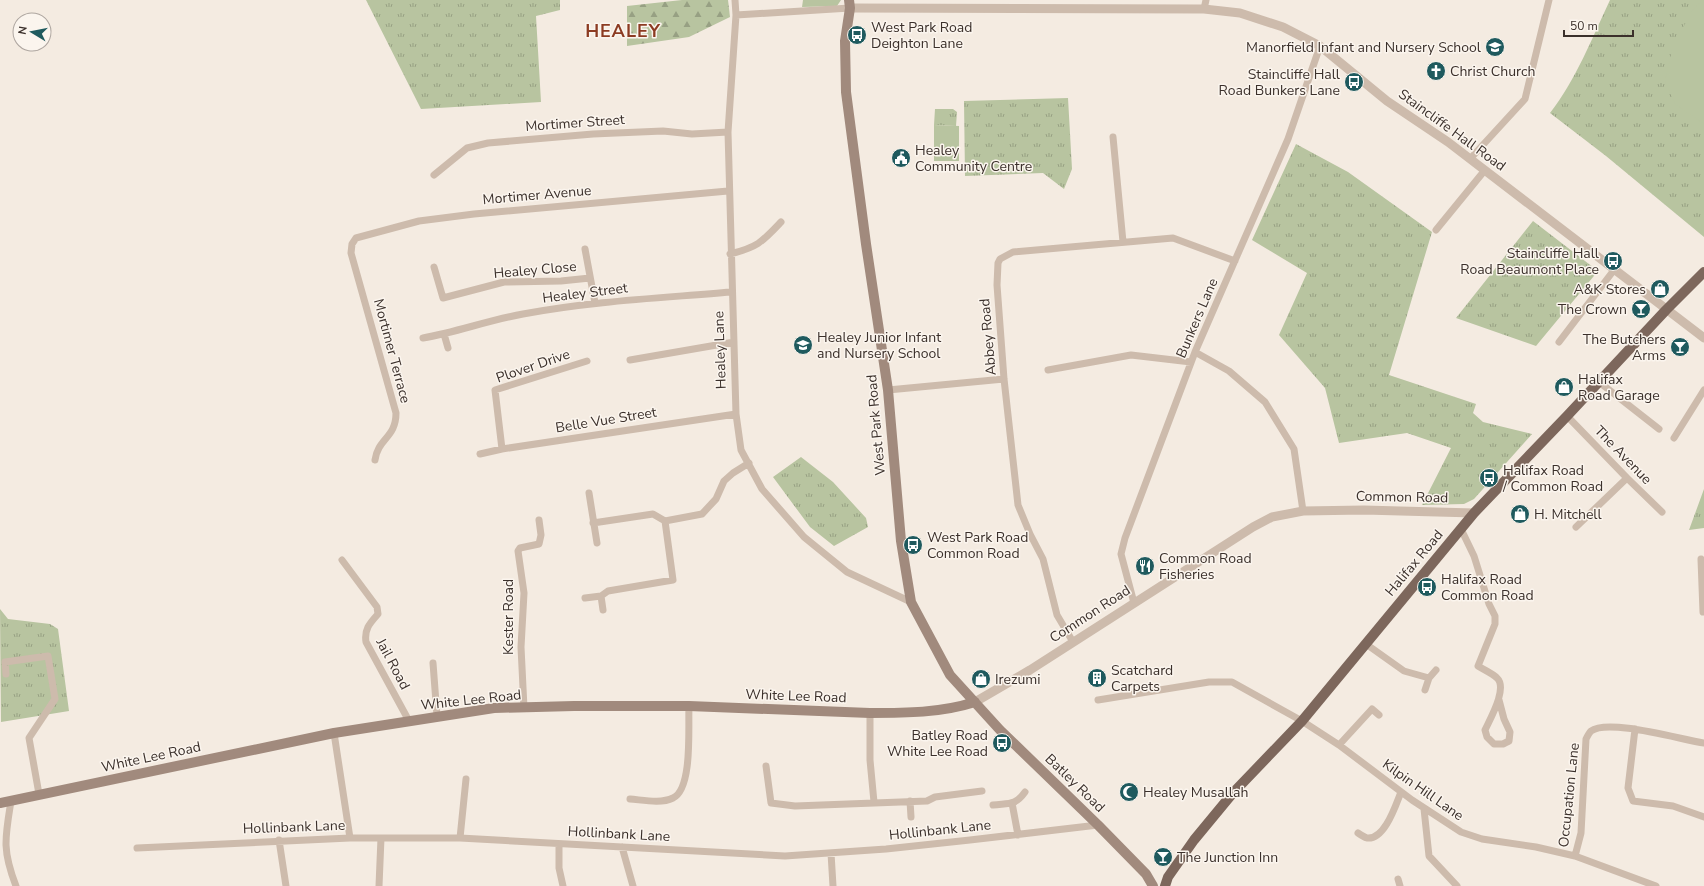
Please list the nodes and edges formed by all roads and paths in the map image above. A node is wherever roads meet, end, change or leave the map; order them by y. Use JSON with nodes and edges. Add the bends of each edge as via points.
{"nodes":[{"id":1,"x":736,"y":0,"type":"edge"},
{"id":2,"x":1549,"y":0,"type":"edge"},
{"id":3,"x":850,"y":4,"type":"edge"},
{"id":4,"x":1205,"y":4,"type":"edge"},
{"id":5,"x":736,"y":14,"type":"junction"},
{"id":6,"x":1320,"y":46,"type":"junction"},
{"id":7,"x":728,"y":132,"type":"junction"},
{"id":8,"x":1113,"y":137,"type":"dead end"},
{"id":9,"x":1470,"y":159,"type":"junction"},
{"id":10,"x":1484,"y":170,"type":"junction"},
{"id":11,"x":434,"y":175,"type":"dead end"},
{"id":12,"x":728,"y":190,"type":"junction"},
{"id":13,"x":781,"y":222,"type":"dead end"},
{"id":14,"x":1436,"y":230,"type":"dead end"},
{"id":15,"x":1123,"y":242,"type":"junction"},
{"id":16,"x":352,"y":244,"type":"joint"},
{"id":17,"x":585,"y":249,"type":"dead end"},
{"id":18,"x":730,"y":254,"type":"junction"},
{"id":19,"x":1235,"y":261,"type":"junction"},
{"id":20,"x":434,"y":267,"type":"dead end"},
{"id":21,"x":1614,"y":270,"type":"junction"},
{"id":22,"x":1704,"y":272,"type":"edge"},
{"id":23,"x":590,"y":278,"type":"junction"},
{"id":24,"x":731,"y":292,"type":"junction"},
{"id":25,"x":595,"y":303,"type":"junction"},
{"id":26,"x":1666,"y":310,"type":"junction"},
{"id":27,"x":444,"y":334,"type":"junction"},
{"id":28,"x":423,"y":338,"type":"dead end"},
{"id":29,"x":1704,"y":338,"type":"edge"},
{"id":30,"x":734,"y":342,"type":"junction"},
{"id":31,"x":1559,"y":342,"type":"dead end"},
{"id":32,"x":448,"y":348,"type":"dead end"},
{"id":33,"x":1195,"y":352,"type":"junction"},
{"id":34,"x":630,"y":360,"type":"dead end"},
{"id":35,"x":587,"y":361,"type":"dead end"},
{"id":36,"x":1192,"y":362,"type":"junction"},
{"id":37,"x":1048,"y":370,"type":"dead end"},
{"id":38,"x":1004,"y":379,"type":"junction"},
{"id":39,"x":1599,"y":382,"type":"junction"},
{"id":40,"x":888,"y":390,"type":"junction"},
{"id":41,"x":1704,"y":390,"type":"edge"},
{"id":42,"x":736,"y":414,"type":"junction"},
{"id":43,"x":1567,"y":416,"type":"junction"},
{"id":44,"x":1659,"y":429,"type":"dead end"},
{"id":45,"x":1674,"y":438,"type":"dead end"},
{"id":46,"x":502,"y":450,"type":"junction"},
{"id":47,"x":480,"y":454,"type":"dead end"},
{"id":48,"x":375,"y":460,"type":"dead end"},
{"id":49,"x":749,"y":463,"type":"junction"},
{"id":50,"x":1626,"y":478,"type":"junction"},
{"id":51,"x":589,"y":493,"type":"dead end"},
{"id":52,"x":1302,"y":511,"type":"junction"},
{"id":53,"x":1662,"y":512,"type":"dead end"},
{"id":54,"x":1474,"y":513,"type":"junction"},
{"id":55,"x":539,"y":520,"type":"dead end"},
{"id":56,"x":665,"y":521,"type":"junction"},
{"id":57,"x":594,"y":523,"type":"junction"},
{"id":58,"x":1576,"y":527,"type":"dead end"},
{"id":59,"x":1461,"y":529,"type":"junction"},
{"id":60,"x":597,"y":543,"type":"dead end"},
{"id":61,"x":1701,"y":559,"type":"dead end"},
{"id":62,"x":342,"y":560,"type":"dead end"},
{"id":63,"x":601,"y":596,"type":"junction"},
{"id":64,"x":585,"y":598,"type":"dead end"},
{"id":65,"x":911,"y":602,"type":"junction"},
{"id":66,"x":1134,"y":603,"type":"junction"},
{"id":67,"x":603,"y":610,"type":"dead end"},
{"id":68,"x":1704,"y":612,"type":"edge"},
{"id":69,"x":1073,"y":642,"type":"junction"},
{"id":70,"x":1366,"y":644,"type":"junction"},
{"id":71,"x":433,"y":663,"type":"dead end"},
{"id":72,"x":1436,"y":670,"type":"dead end"},
{"id":73,"x":6,"y":674,"type":"dead end"},
{"id":74,"x":1429,"y":678,"type":"junction"},
{"id":75,"x":1425,"y":690,"type":"dead end"},
{"id":76,"x":1098,"y":700,"type":"dead end"},
{"id":77,"x":1499,"y":700,"type":"junction"},
{"id":78,"x":975,"y":702,"type":"junction"},
{"id":79,"x":689,"y":706,"type":"junction"},
{"id":80,"x":524,"y":708,"type":"junction"},
{"id":81,"x":870,"y":713,"type":"junction"},
{"id":82,"x":1379,"y":715,"type":"dead end"},
{"id":83,"x":437,"y":716,"type":"junction"},
{"id":84,"x":409,"y":721,"type":"junction"},
{"id":85,"x":1302,"y":721,"type":"junction"},
{"id":86,"x":1635,"y":729,"type":"junction"},
{"id":87,"x":334,"y":733,"type":"junction"},
{"id":88,"x":1704,"y":743,"type":"edge"},
{"id":89,"x":1339,"y":745,"type":"junction"},
{"id":90,"x":766,"y":766,"type":"dead end"},
{"id":91,"x":466,"y":779,"type":"dead end"},
{"id":92,"x":982,"y":791,"type":"dead end"},
{"id":93,"x":1025,"y":792,"type":"dead end"},
{"id":94,"x":1401,"y":792,"type":"junction"},
{"id":95,"x":40,"y":794,"type":"junction"},
{"id":96,"x":630,"y":799,"type":"dead end"},
{"id":97,"x":11,"y":801,"type":"junction"},
{"id":98,"x":910,"y":801,"type":"junction"},
{"id":99,"x":874,"y":802,"type":"junction"},
{"id":100,"x":0,"y":803,"type":"edge"},
{"id":101,"x":1012,"y":803,"type":"junction"},
{"id":102,"x":993,"y":805,"type":"dead end"},
{"id":103,"x":1424,"y":808,"type":"junction"},
{"id":104,"x":911,"y":817,"type":"dead end"},
{"id":105,"x":1704,"y":818,"type":"edge"},
{"id":106,"x":1098,"y":825,"type":"junction"},
{"id":107,"x":1018,"y":834,"type":"junction"},
{"id":108,"x":1358,"y":834,"type":"dead end"},
{"id":109,"x":350,"y":838,"type":"junction"},
{"id":110,"x":381,"y":838,"type":"junction"},
{"id":111,"x":460,"y":838,"type":"junction"},
{"id":112,"x":279,"y":840,"type":"junction"},
{"id":113,"x":559,"y":844,"type":"junction"},
{"id":114,"x":622,"y":847,"type":"junction"},
{"id":115,"x":136,"y":848,"type":"dead end"},
{"id":116,"x":3,"y":853,"type":"edge"},
{"id":117,"x":831,"y":853,"type":"junction"},
{"id":118,"x":1575,"y":856,"type":"junction"},
{"id":119,"x":16,"y":886,"type":"edge"},
{"id":120,"x":286,"y":886,"type":"edge"},
{"id":121,"x":379,"y":886,"type":"edge"},
{"id":122,"x":563,"y":886,"type":"edge"},
{"id":123,"x":633,"y":886,"type":"edge"},
{"id":124,"x":833,"y":886,"type":"edge"},
{"id":125,"x":1153,"y":886,"type":"edge"},
{"id":126,"x":1165,"y":886,"type":"edge"},
{"id":127,"x":1457,"y":886,"type":"edge"},
{"id":128,"x":1656,"y":886,"type":"edge"}],
"edges":[{"from":1,"to":5,"type":"street","name":"Healey Lane"},
{"from":2,"to":9,"type":"street","via":[[1525,99]]},
{"from":3,"to":4,"type":"street","name":"Staincliffe Hall Road"},
{"from":3,"to":5,"type":"street"},
{"from":3,"to":40,"type":"main road","name":"West Park Road","via":[[845,41],[846,92]]},
{"from":4,"to":6,"type":"street","name":"Staincliffe Hall Road","via":[[1283,27]]},
{"from":5,"to":7,"type":"street","name":"Healey Lane"},
{"from":6,"to":9,"type":"street","name":"Staincliffe Hall Road","via":[[1387,101]]},
{"from":6,"to":19,"type":"street","name":"Bunkers Lane","via":[[1288,139]]},
{"from":7,"to":11,"type":"street","name":"Mortimer Street","via":[[593,134],[488,143],[467,148]]},
{"from":7,"to":12,"type":"street","name":"Healey Lane"},
{"from":8,"to":15,"type":"street"},
{"from":9,"to":10,"type":"street","name":"Staincliffe Hall Road"},
{"from":10,"to":14,"type":"street"},
{"from":10,"to":21,"type":"street","name":"Staincliffe Hall Road"},
{"from":12,"to":16,"type":"street","name":"Mortimer Avenue","via":[[419,221],[356,238]]},
{"from":12,"to":18,"type":"street","name":"Healey Lane"},
{"from":13,"to":18,"type":"street","via":[[763,241],[749,249]]},
{"from":15,"to":19,"type":"street","name":"Abbey Road","via":[[1173,238]]},
{"from":15,"to":38,"type":"street","name":"Abbey Road","via":[[1013,252],[1000,259],[996,286]]},
{"from":16,"to":48,"type":"street","name":"Mortimer Terrace","via":[[351,253],[396,413],[392,431],[376,450]]},
{"from":17,"to":23,"type":"street","name":"Healey Close"},
{"from":18,"to":24,"type":"street","name":"Healey Lane"},
{"from":19,"to":33,"type":"street","name":"Bunkers Lane"},
{"from":20,"to":23,"type":"street","name":"Healey Close","via":[[443,298],[504,282]]},
{"from":21,"to":26,"type":"street","name":"Staincliffe Hall Road"},
{"from":21,"to":31,"type":"street"},
{"from":22,"to":26,"type":"main road","name":"Halifax Road"},
{"from":23,"to":25,"type":"street","name":"Healey Close"},
{"from":24,"to":25,"type":"street","name":"Healey Street"},
{"from":24,"to":30,"type":"street","name":"Healey Lane"},
{"from":25,"to":27,"type":"street","name":"Healey Street","via":[[522,314]]},
{"from":26,"to":29,"type":"street","name":"Staincliffe Hall Road"},
{"from":26,"to":39,"type":"main road","name":"Halifax Road"},
{"from":27,"to":28,"type":"street","name":"Healey Street"},
{"from":27,"to":32,"type":"street"},
{"from":30,"to":34,"type":"street"},
{"from":30,"to":42,"type":"street","name":"Healey Lane"},
{"from":33,"to":36,"type":"street","name":"Bunkers Lane"},
{"from":33,"to":52,"type":"street","via":[[1229,371],[1265,402],[1294,449]]},
{"from":35,"to":46,"type":"street","name":"Plover Drive","via":[[495,390]]},
{"from":36,"to":37,"type":"street","via":[[1131,355]]},
{"from":36,"to":66,"type":"street","name":"Bunkers Lane","via":[[1125,538],[1122,554]]},
{"from":38,"to":40,"type":"street"},
{"from":38,"to":69,"type":"street","name":"Abbey Road","via":[[1018,505],[1043,559],[1056,615]]},
{"from":39,"to":43,"type":"main road","name":"Halifax Road"},
{"from":39,"to":44,"type":"street"},
{"from":40,"to":65,"type":"main road","name":"West Park Road","via":[[901,541]]},
{"from":41,"to":45,"type":"street"},
{"from":42,"to":46,"type":"street","name":"Belle Vue Street"},
{"from":42,"to":49,"type":"street","name":"Healey Lane","via":[[742,450]]},
{"from":43,"to":50,"type":"street","name":"The Avenue"},
{"from":43,"to":54,"type":"main road","name":"Halifax Road"},
{"from":46,"to":47,"type":"street","name":"Belle Vue Street"},
{"from":49,"to":56,"type":"street","via":[[724,481],[716,499],[702,514]]},
{"from":49,"to":65,"type":"street","name":"Healey Lane","via":[[762,489],[804,537],[846,572]]},
{"from":50,"to":53,"type":"street","name":"The Avenue"},
{"from":50,"to":58,"type":"street"},
{"from":51,"to":57,"type":"street"},
{"from":52,"to":54,"type":"street","name":"Common Road"},
{"from":52,"to":66,"type":"street","name":"Common Road","via":[[1272,517],[1253,527]]},
{"from":54,"to":59,"type":"main road","name":"Halifax Road"},
{"from":55,"to":80,"type":"street","name":"Kester Road","via":[[539,544],[520,548],[518,551],[524,593],[521,648]]},
{"from":56,"to":57,"type":"street","via":[[653,514]]},
{"from":56,"to":63,"type":"street","via":[[673,580],[608,591]]},
{"from":57,"to":60,"type":"street"},
{"from":59,"to":70,"type":"main road","name":"Halifax Road"},
{"from":59,"to":77,"type":"street","via":[[1474,556],[1494,616],[1495,624],[1478,666],[1498,678],[1501,686]]},
{"from":61,"to":68,"type":"street"},
{"from":62,"to":84,"type":"street","name":"Jail Road","via":[[377,607],[378,614],[366,631],[366,642]]},
{"from":63,"to":64,"type":"street"},
{"from":63,"to":67,"type":"street"},
{"from":65,"to":78,"type":"main road","name":"West Park Road","via":[[950,674]]},
{"from":66,"to":69,"type":"street","name":"Common Road"},
{"from":69,"to":78,"type":"street","name":"Common Road"},
{"from":70,"to":74,"type":"street","via":[[1404,670]]},
{"from":70,"to":85,"type":"main road","name":"Halifax Road"},
{"from":71,"to":83,"type":"street","name":"Jail Road"},
{"from":72,"to":74,"type":"street"},
{"from":73,"to":95,"type":"street","via":[[5,662],[48,656],[55,699],[29,738]]},
{"from":74,"to":75,"type":"street"},
{"from":76,"to":85,"type":"street","name":"Kilpin Hill Lane","via":[[1209,682],[1232,682]]},
{"from":77,"to":77,"type":"street","via":[[1485,730],[1494,744],[1509,741],[1510,732]]},
{"from":78,"to":81,"type":"main road","name":"White Lee Road","via":[[958,708],[936,711]]},
{"from":78,"to":106,"type":"main road","name":"Batley Road","via":[[1000,730]]},
{"from":79,"to":80,"type":"main road","name":"White Lee Road"},
{"from":79,"to":81,"type":"main road","name":"White Lee Road"},
{"from":79,"to":96,"type":"street","via":[[687,774],[683,789],[674,798],[665,801]]},
{"from":80,"to":83,"type":"main road","name":"White Lee Road","via":[[494,708]]},
{"from":81,"to":99,"type":"street","via":[[870,760]]},
{"from":82,"to":89,"type":"street","via":[[1372,709]]},
{"from":83,"to":84,"type":"main road","name":"White Lee Road"},
{"from":84,"to":87,"type":"main road","name":"White Lee Road"},
{"from":85,"to":89,"type":"street","name":"Kilpin Hill Lane"},
{"from":85,"to":126,"type":"main road","name":"Halifax Road","via":[[1232,794],[1194,840],[1168,877]]},
{"from":86,"to":88,"type":"street","name":"Occupation Lane"},
{"from":86,"to":105,"type":"street","via":[[1628,788],[1633,801],[1672,806]]},
{"from":86,"to":118,"type":"street","name":"Occupation Lane","via":[[1602,728],[1591,731],[1586,739],[1581,833]]},
{"from":87,"to":95,"type":"main road","name":"White Lee Road"},
{"from":87,"to":109,"type":"street"},
{"from":89,"to":94,"type":"street","name":"Kilpin Hill Lane"},
{"from":90,"to":99,"type":"street","via":[[771,803],[795,806]]},
{"from":91,"to":111,"type":"street"},
{"from":92,"to":98,"type":"street","via":[[935,797],[927,801]]},
{"from":93,"to":101,"type":"street","via":[[1019,800]]},
{"from":94,"to":103,"type":"street","name":"Kilpin Hill Lane"},
{"from":94,"to":108,"type":"street","via":[[1382,832],[1367,838]]},
{"from":95,"to":97,"type":"main road","name":"White Lee Road"},
{"from":97,"to":100,"type":"main road","name":"White Lee Road"},
{"from":97,"to":116,"type":"street"},
{"from":98,"to":99,"type":"street"},
{"from":98,"to":104,"type":"street"},
{"from":101,"to":102,"type":"street"},
{"from":101,"to":107,"type":"street"},
{"from":103,"to":118,"type":"street","name":"Kilpin Hill Lane","via":[[1461,832],[1482,839]]},
{"from":103,"to":127,"type":"street","via":[[1429,856]]},
{"from":106,"to":107,"type":"street","name":"Hollinbank Lane"},
{"from":106,"to":125,"type":"main road","name":"Batley Road","via":[[1146,874]]},
{"from":107,"to":117,"type":"street","name":"Hollinbank Lane"},
{"from":109,"to":110,"type":"street","name":"Hollinbank Lane"},
{"from":109,"to":112,"type":"street","name":"Hollinbank Lane"},
{"from":110,"to":111,"type":"street","name":"Hollinbank Lane"},
{"from":110,"to":121,"type":"street"},
{"from":111,"to":113,"type":"street","name":"Hollinbank Lane"},
{"from":112,"to":115,"type":"street","name":"Hollinbank Lane"},
{"from":112,"to":120,"type":"street"},
{"from":113,"to":114,"type":"street","name":"Hollinbank Lane"},
{"from":113,"to":122,"type":"street","via":[[559,868]]},
{"from":114,"to":117,"type":"street","name":"Hollinbank Lane","via":[[785,856]]},
{"from":114,"to":123,"type":"street"},
{"from":116,"to":119,"type":"street"},
{"from":117,"to":124,"type":"street"},
{"from":118,"to":128,"type":"street","name":"Kilpin Hill Lane"}]}
